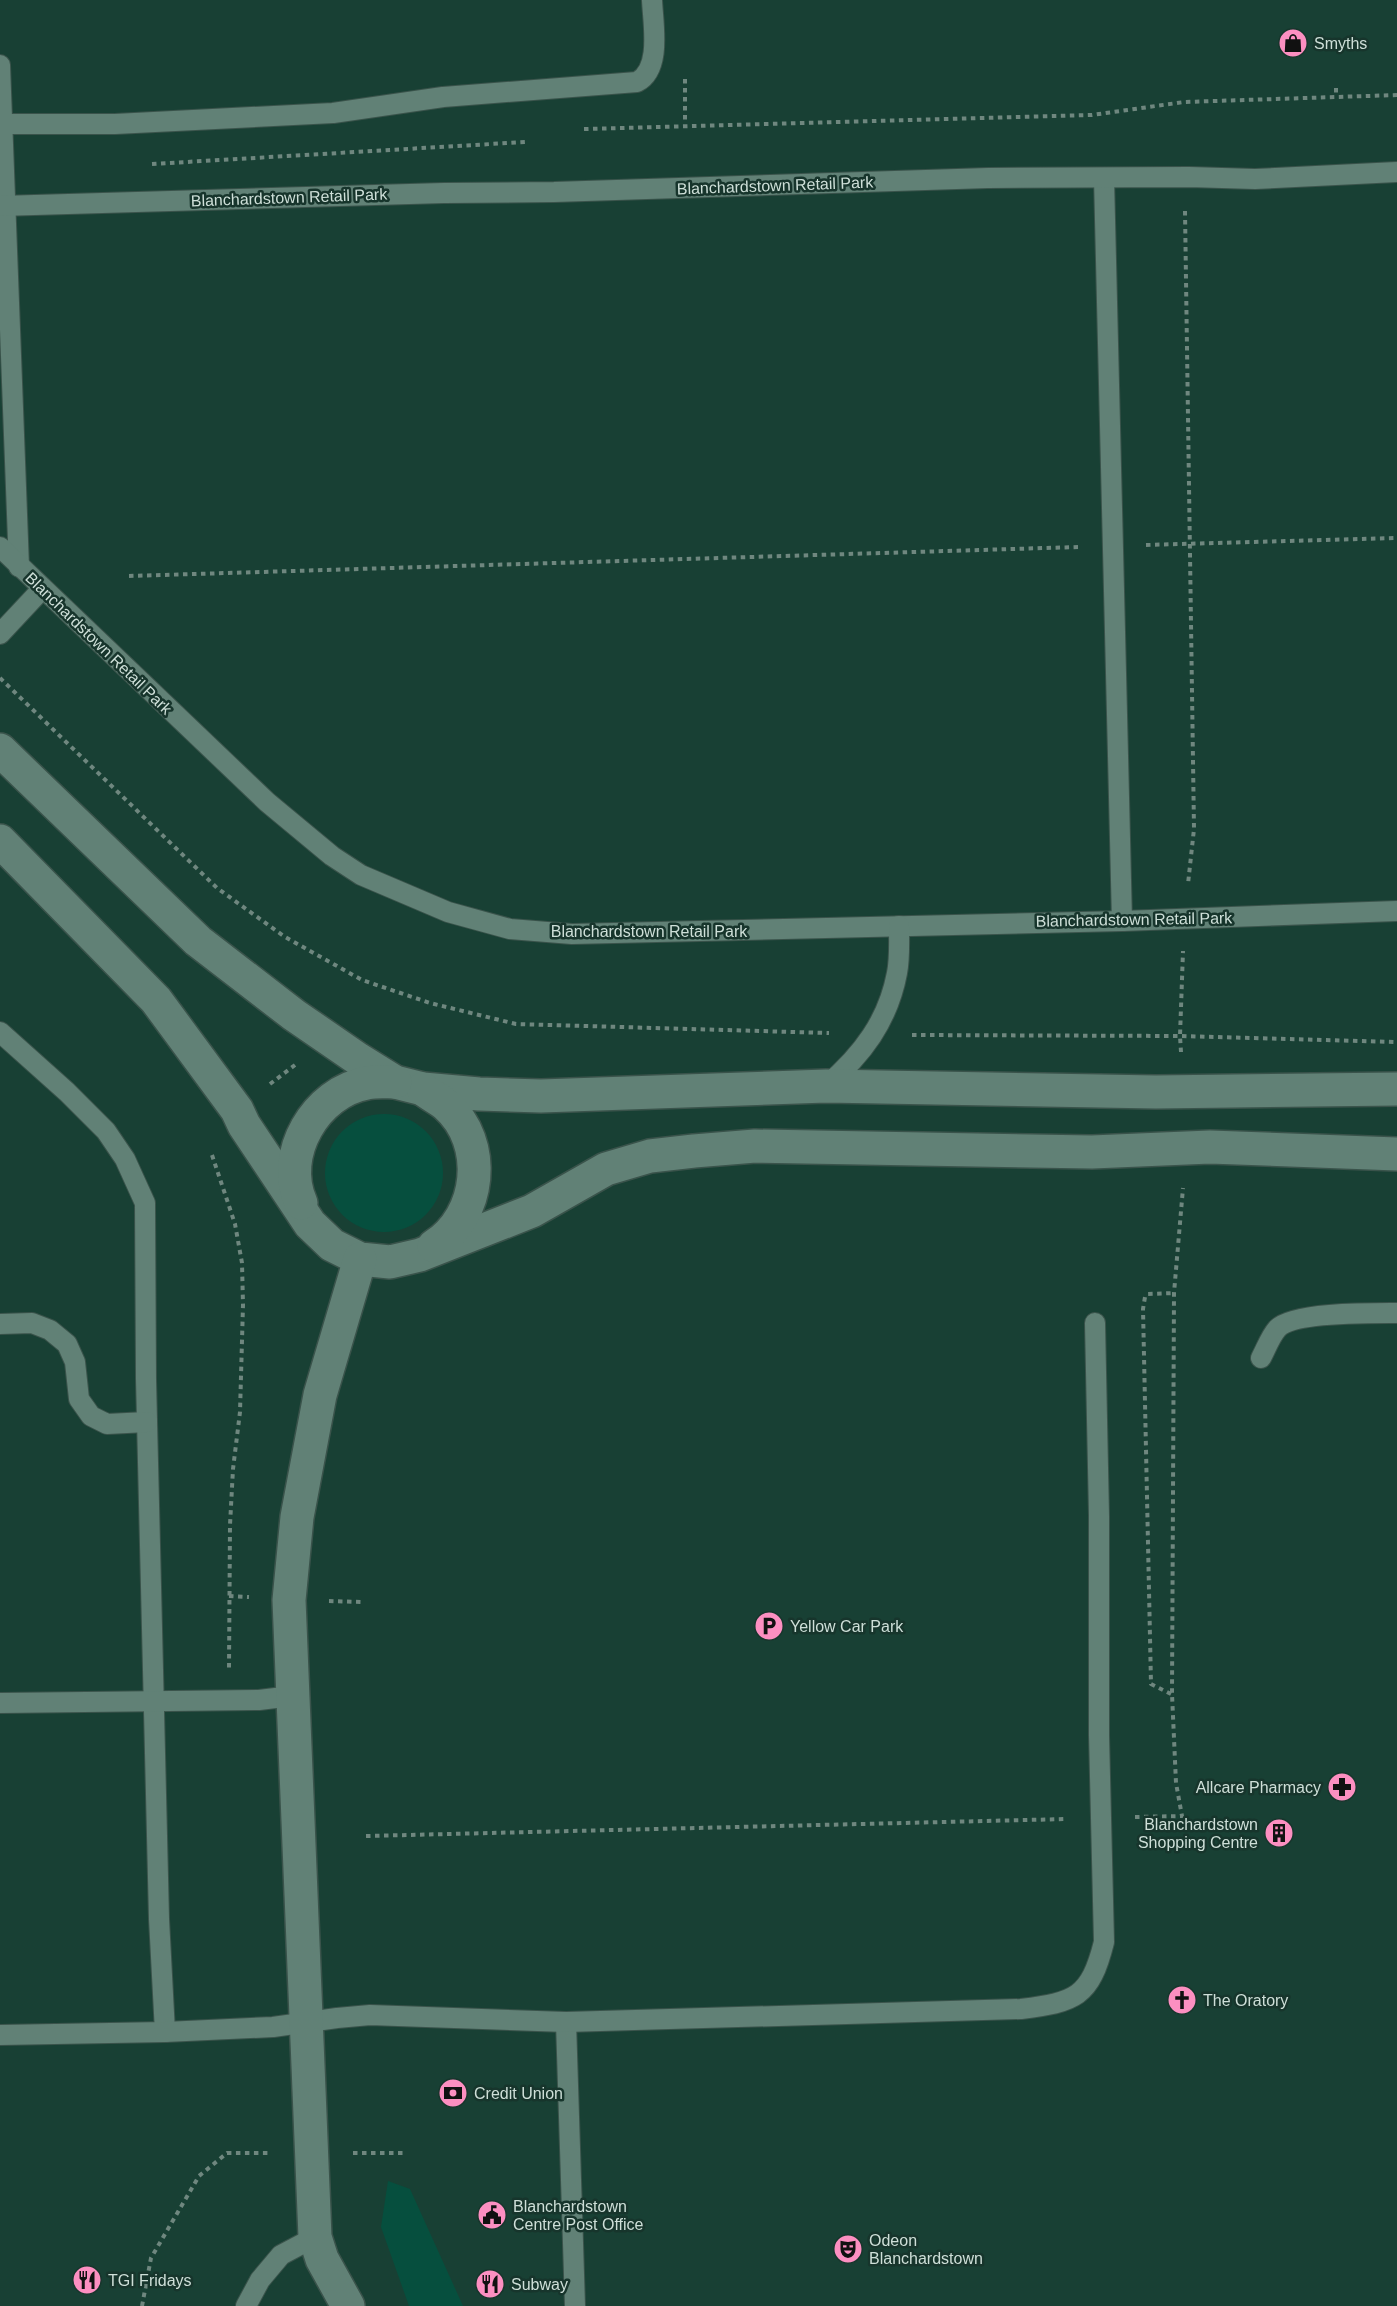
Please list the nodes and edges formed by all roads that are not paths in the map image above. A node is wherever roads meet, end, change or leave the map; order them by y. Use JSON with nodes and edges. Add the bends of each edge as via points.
{"nodes":[{"id":1,"x":652,"y":0,"type":"edge"},
{"id":2,"x":0,"y":64,"type":"edge"},
{"id":3,"x":1,"y":124,"type":"edge"},
{"id":4,"x":1397,"y":172,"type":"edge"},
{"id":5,"x":1104,"y":178,"type":"junction"},
{"id":6,"x":3,"y":206,"type":"edge"},
{"id":7,"x":0,"y":547,"type":"edge"},
{"id":8,"x":19,"y":567,"type":"junction"},
{"id":9,"x":42,"y":589,"type":"junction"},
{"id":10,"x":0,"y":634,"type":"edge"},
{"id":11,"x":0,"y":750,"type":"edge"},
{"id":12,"x":0,"y":841,"type":"edge"},
{"id":13,"x":1397,"y":911,"type":"edge"},
{"id":14,"x":1122,"y":921,"type":"junction"},
{"id":15,"x":899,"y":927,"type":"junction"},
{"id":16,"x":0,"y":1032,"type":"edge"},
{"id":17,"x":409,"y":1086,"type":"junction"},
{"id":18,"x":826,"y":1086,"type":"junction"},
{"id":19,"x":1397,"y":1089,"type":"edge"},
{"id":20,"x":1397,"y":1154,"type":"edge"},
{"id":21,"x":310,"y":1224,"type":"junction"},
{"id":22,"x":420,"y":1255,"type":"junction"},
{"id":23,"x":360,"y":1259,"type":"junction"},
{"id":24,"x":1397,"y":1313,"type":"edge"},
{"id":25,"x":1095,"y":1323,"type":"dead end"},
{"id":26,"x":0,"y":1324,"type":"edge"},
{"id":27,"x":1261,"y":1358,"type":"dead end"},
{"id":28,"x":147,"y":1422,"type":"junction"},
{"id":29,"x":292,"y":1696,"type":"junction"},
{"id":30,"x":154,"y":1701,"type":"junction"},
{"id":31,"x":0,"y":1703,"type":"edge"},
{"id":32,"x":566,"y":2022,"type":"junction"},
{"id":33,"x":305,"y":2023,"type":"junction"},
{"id":34,"x":165,"y":2032,"type":"junction"},
{"id":35,"x":0,"y":2035,"type":"edge"},
{"id":36,"x":315,"y":2237,"type":"junction"},
{"id":37,"x":246,"y":2306,"type":"edge"},
{"id":38,"x":348,"y":2306,"type":"edge"},
{"id":39,"x":574,"y":2306,"type":"edge"}],
"edges":[{"from":1,"to":3,"type":"lane","via":[[653,62],[645,78],[637,82],[443,97],[333,113],[115,124]]},
{"from":2,"to":3,"type":"lane"},
{"from":3,"to":6,"type":"lane"},
{"from":4,"to":5,"type":"lane","name":"Blanchardstown Retail Park","via":[[1255,179]]},
{"from":5,"to":6,"type":"lane","name":"Blanchardstown Retail Park"},
{"from":5,"to":14,"type":"lane"},
{"from":6,"to":8,"type":"lane","name":"Blanchardstown Retail Park"},
{"from":7,"to":8,"type":"lane"},
{"from":8,"to":9,"type":"lane","name":"Blanchardstown Retail Park"},
{"from":9,"to":10,"type":"lane"},
{"from":9,"to":15,"type":"lane","name":"Blanchardstown Retail Park","via":[[300,830],[361,875],[419,902],[510,929],[572,934]]},
{"from":11,"to":17,"type":"street","via":[[198,941],[358,1059]]},
{"from":12,"to":21,"type":"street","via":[[156,1000],[237,1110]]},
{"from":13,"to":14,"type":"lane","name":"Blanchardstown Retail Park"},
{"from":14,"to":15,"type":"lane","name":"Blanchardstown Retail Park"},
{"from":15,"to":18,"type":"lane","via":[[898,971],[891,1001],[874,1034],[852,1063]]},
{"from":16,"to":28,"type":"lane","via":[[106,1131],[125,1159],[145,1203]]},
{"from":17,"to":18,"type":"street","via":[[542,1096]]},
{"from":17,"to":21,"type":"street","via":[[366,1083],[339,1093],[317,1112],[301,1135],[294,1165],[298,1196]]},
{"from":17,"to":22,"type":"street","via":[[447,1106],[464,1129],[474,1156],[474,1185],[464,1214],[446,1238]]},
{"from":18,"to":19,"type":"street","via":[[1156,1092]]},
{"from":20,"to":22,"type":"street","via":[[1210,1147],[1092,1152],[755,1146],[650,1156],[606,1169],[532,1211]]},
{"from":21,"to":23,"type":"street","via":[[332,1245]]},
{"from":22,"to":23,"type":"street","via":[[390,1262]]},
{"from":23,"to":29,"type":"street","via":[[320,1395],[297,1517],[290,1600]]},
{"from":24,"to":27,"type":"lane","via":[[1299,1319],[1278,1328]]},
{"from":25,"to":32,"type":"lane","via":[[1104,1942],[1097,1970],[1078,1995],[1061,2004],[1010,2010]]},
{"from":26,"to":28,"type":"lane","via":[[32,1323],[50,1330],[68,1344],[75,1362],[79,1400],[92,1416],[107,1424]]},
{"from":28,"to":30,"type":"lane"},
{"from":29,"to":30,"type":"lane"},
{"from":29,"to":33,"type":"street"},
{"from":30,"to":31,"type":"lane"},
{"from":30,"to":34,"type":"lane"},
{"from":32,"to":33,"type":"lane","via":[[370,2015]]},
{"from":32,"to":39,"type":"lane"},
{"from":33,"to":34,"type":"lane"},
{"from":33,"to":36,"type":"street"},
{"from":34,"to":35,"type":"lane"},
{"from":36,"to":37,"type":"lane","via":[[276,2260]]},
{"from":36,"to":38,"type":"street","via":[[322,2259]]}]}
